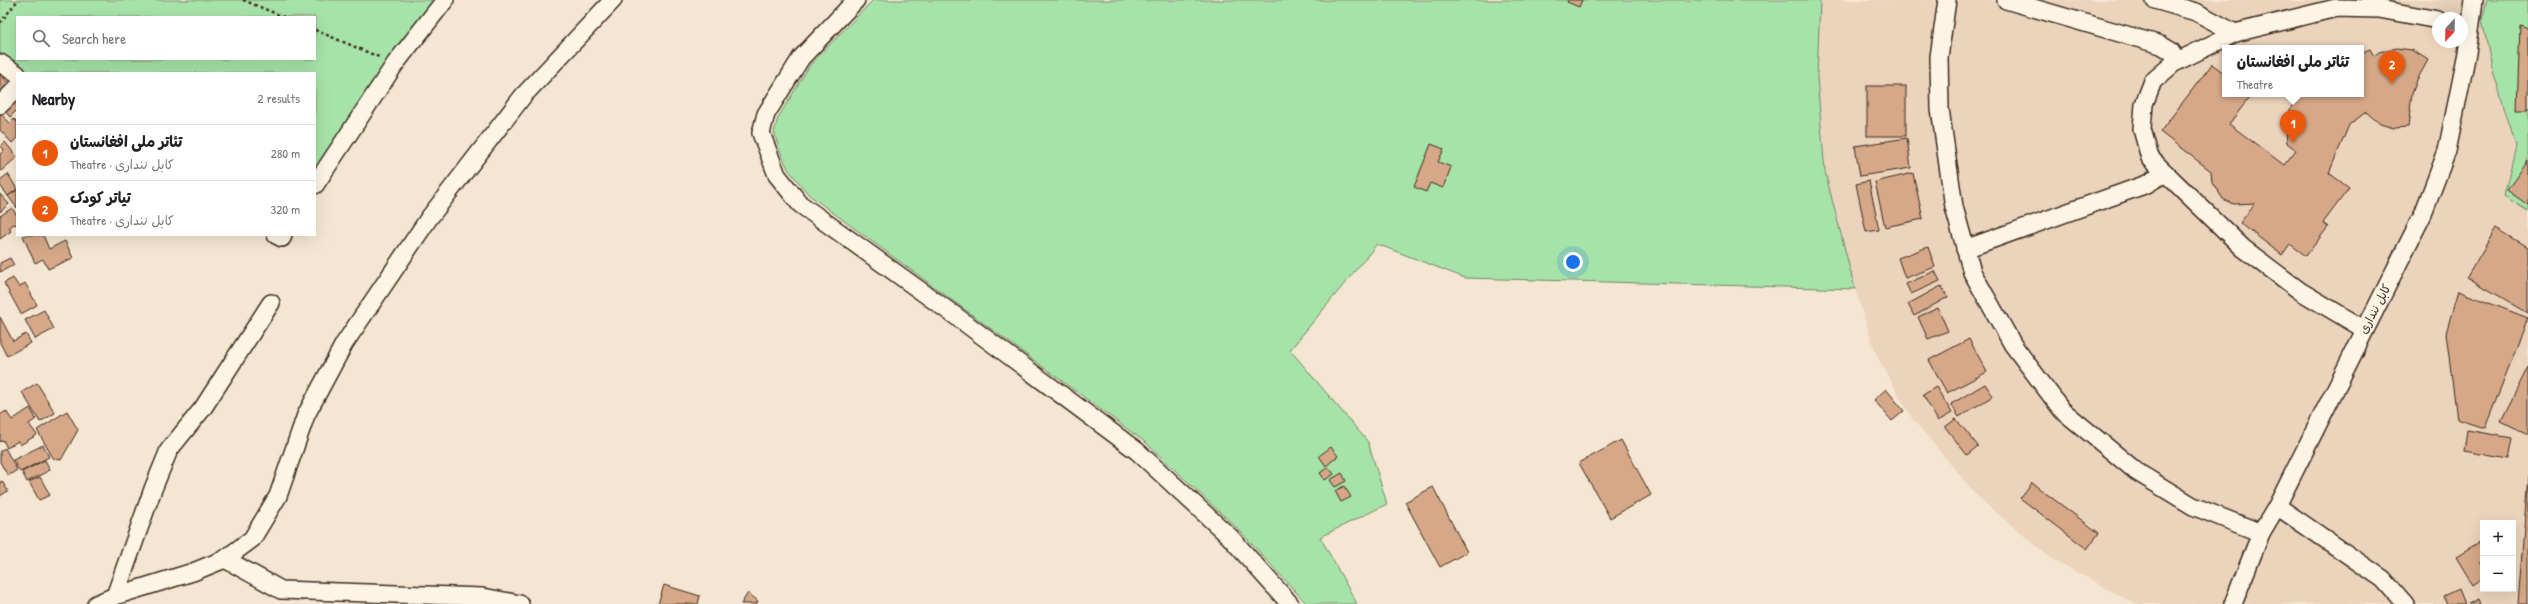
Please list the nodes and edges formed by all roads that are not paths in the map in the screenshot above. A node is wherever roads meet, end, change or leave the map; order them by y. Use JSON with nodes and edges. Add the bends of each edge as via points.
{"nodes":[{"id":1,"x":445,"y":0,"type":"edge"},
{"id":2,"x":613,"y":0,"type":"edge"},
{"id":3,"x":856,"y":0,"type":"edge"},
{"id":4,"x":1947,"y":0,"type":"edge"},
{"id":5,"x":2006,"y":0,"type":"edge"},
{"id":6,"x":2155,"y":0,"type":"edge"},
{"id":7,"x":2474,"y":0,"type":"edge"},
{"id":8,"x":2432,"y":19,"type":"edge"},
{"id":9,"x":2468,"y":21,"type":"edge"},
{"id":10,"x":2235,"y":32,"type":"junction"},
{"id":11,"x":2463,"y":48,"type":"edge"},
{"id":12,"x":2178,"y":61,"type":"junction"},
{"id":13,"x":0,"y":63,"type":"edge"},
{"id":14,"x":16,"y":73,"type":"edge"},
{"id":15,"x":16,"y":89,"type":"edge"},
{"id":16,"x":0,"y":105,"type":"edge"},
{"id":17,"x":2164,"y":173,"type":"junction"},
{"id":18,"x":316,"y":184,"type":"edge"},
{"id":19,"x":1965,"y":249,"type":"junction"},
{"id":20,"x":271,"y":303,"type":"dead end"},
{"id":21,"x":2364,"y":329,"type":"junction"},
{"id":22,"x":2277,"y":506,"type":"junction"},
{"id":23,"x":2261,"y":533,"type":"junction"},
{"id":24,"x":225,"y":559,"type":"junction"},
{"id":25,"x":115,"y":596,"type":"junction"},
{"id":26,"x":96,"y":604,"type":"edge"},
{"id":27,"x":520,"y":604,"type":"edge"},
{"id":28,"x":1290,"y":604,"type":"edge"},
{"id":29,"x":2233,"y":604,"type":"edge"},
{"id":30,"x":2406,"y":604,"type":"edge"}],
"edges":[{"from":1,"to":18,"type":"street","via":[[395,64]]},
{"from":2,"to":24,"type":"street","via":[[523,96],[429,218],[325,377],[306,415],[278,496],[252,539]]},
{"from":3,"to":28,"type":"street","via":[[801,58],[766,114],[761,132],[777,175],[800,204],[1138,452],[1230,537]]},
{"from":4,"to":19,"type":"street","via":[[1939,57],[1940,109],[1954,207]]},
{"from":5,"to":12,"type":"street","via":[[2161,45],[2171,51]]},
{"from":6,"to":10,"type":"street","via":[[2196,12]]},
{"from":7,"to":9,"type":"street","name":"کابل ننداری"},
{"from":8,"to":10,"type":"street","via":[[2379,9],[2336,8]]},
{"from":10,"to":12,"type":"street"},
{"from":11,"to":21,"type":"street","name":"کابل ننداری","via":[[2447,151],[2422,214]]},
{"from":12,"to":17,"type":"street","via":[[2153,81],[2144,104],[2142,129],[2150,158]]},
{"from":13,"to":14,"type":"street"},
{"from":15,"to":16,"type":"street"},
{"from":17,"to":19,"type":"street","via":[[2147,184]]},
{"from":17,"to":21,"type":"street","via":[[2243,248],[2300,291]]},
{"from":19,"to":23,"type":"street","via":[[1972,272],[2013,345],[2062,410],[2137,472],[2193,506]]},
{"from":20,"to":25,"type":"street","via":[[203,408],[169,450]]},
{"from":21,"to":22,"type":"street","name":"کابل ننداری"},
{"from":22,"to":23,"type":"street","name":"کابل ننداری"},
{"from":22,"to":30,"type":"street","via":[[2383,579]]},
{"from":23,"to":29,"type":"street","name":"کابل ننداری"},
{"from":24,"to":25,"type":"street","via":[[193,572]]},
{"from":24,"to":27,"type":"street","via":[[281,590],[483,597]]},
{"from":25,"to":26,"type":"street"}]}
